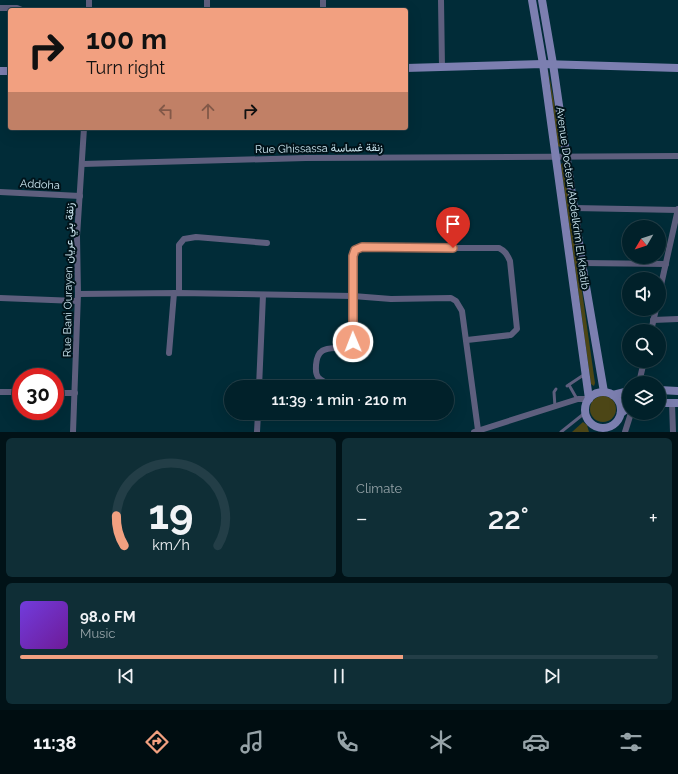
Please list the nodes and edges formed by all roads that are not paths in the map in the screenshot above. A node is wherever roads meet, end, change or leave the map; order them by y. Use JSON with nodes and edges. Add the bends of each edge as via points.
{"nodes":[{"id":1,"x":440,"y":0,"type":"edge"},
{"id":2,"x":532,"y":0,"type":"edge"},
{"id":3,"x":542,"y":0,"type":"edge"},
{"id":4,"x":543,"y":64,"type":"junction"},
{"id":5,"x":553,"y":64,"type":"junction"},
{"id":6,"x":442,"y":67,"type":"junction"},
{"id":7,"x":408,"y":68,"type":"edge"},
{"id":8,"x":678,"y":68,"type":"edge"},
{"id":9,"x":84,"y":130,"type":"edge"},
{"id":10,"x":556,"y":155,"type":"junction"},
{"id":11,"x":566,"y":155,"type":"junction"},
{"id":12,"x":678,"y":156,"type":"edge"},
{"id":13,"x":82,"y":164,"type":"junction"},
{"id":14,"x":0,"y":192,"type":"edge"},
{"id":15,"x":80,"y":196,"type":"junction"},
{"id":16,"x":574,"y":208,"type":"junction"},
{"id":17,"x":678,"y":210,"type":"edge"},
{"id":18,"x":267,"y":243,"type":"dead end"},
{"id":19,"x":582,"y":263,"type":"junction"},
{"id":20,"x":622,"y":263,"type":"edge"},
{"id":21,"x":666,"y":264,"type":"joint"},
{"id":22,"x":664,"y":272,"type":"edge"},
{"id":23,"x":177,"y":293,"type":"junction"},
{"id":24,"x":78,"y":294,"type":"junction"},
{"id":25,"x":263,"y":295,"type":"junction"},
{"id":26,"x":353,"y":296,"type":"junction"},
{"id":27,"x":0,"y":298,"type":"edge"},
{"id":28,"x":77,"y":301,"type":"junction"},
{"id":29,"x":654,"y":316,"type":"edge"},
{"id":30,"x":678,"y":319,"type":"edge"},
{"id":31,"x":653,"y":320,"type":"junction"},
{"id":32,"x":652,"y":324,"type":"edge"},
{"id":33,"x":467,"y":340,"type":"junction"},
{"id":34,"x":169,"y":353,"type":"dead end"},
{"id":35,"x":586,"y":373,"type":"junction"},
{"id":36,"x":259,"y":380,"type":"edge"},
{"id":37,"x":322,"y":380,"type":"edge"},
{"id":38,"x":556,"y":390,"type":"dead end"},
{"id":39,"x":666,"y":390,"type":"edge"},
{"id":40,"x":678,"y":390,"type":"edge"},
{"id":41,"x":0,"y":392,"type":"edge"},
{"id":42,"x":12,"y":392,"type":"edge"},
{"id":43,"x":622,"y":392,"type":"edge"},
{"id":44,"x":64,"y":393,"type":"edge"},
{"id":45,"x":75,"y":393,"type":"junction"},
{"id":46,"x":609,"y":393,"type":"junction"},
{"id":47,"x":589,"y":399,"type":"junction"},
{"id":48,"x":577,"y":400,"type":"junction"},
{"id":49,"x":675,"y":403,"type":"edge"},
{"id":50,"x":555,"y":408,"type":"junction"},
{"id":51,"x":586,"y":412,"type":"junction"},
{"id":52,"x":621,"y":413,"type":"joint"},
{"id":53,"x":258,"y":420,"type":"edge"},
{"id":54,"x":629,"y":420,"type":"edge"},
{"id":55,"x":590,"y":422,"type":"junction"},
{"id":56,"x":493,"y":429,"type":"edge"},
{"id":57,"x":609,"y":429,"type":"edge"},
{"id":58,"x":476,"y":431,"type":"edge"},
{"id":59,"x":73,"y":432,"type":"edge"},
{"id":60,"x":258,"y":432,"type":"edge"},
{"id":61,"x":561,"y":432,"type":"edge"},
{"id":62,"x":592,"y":432,"type":"edge"},
{"id":63,"x":625,"y":432,"type":"edge"},
{"id":64,"x":673,"y":432,"type":"edge"}],
"edges":[{"from":1,"to":6,"type":"street"},
{"from":2,"to":4,"type":"main road","name":"Avenue Docteur Abdelkrim El Khatib"},
{"from":3,"to":5,"type":"main road","name":"Avenue Docteur Abdelkrim El Khatib"},
{"from":4,"to":5,"type":"main road"},
{"from":4,"to":6,"type":"main road"},
{"from":4,"to":10,"type":"main road","name":"Avenue Docteur Abdelkrim El Khatib"},
{"from":5,"to":8,"type":"main road"},
{"from":5,"to":11,"type":"main road","name":"Avenue Docteur Abdelkrim El Khatib"},
{"from":6,"to":7,"type":"main road"},
{"from":9,"to":13,"type":"street","name":"Rue Bani Ourayen زنقة بني عريان"},
{"from":10,"to":11,"type":"street","name":"Rue Ghissassa زنقة غساسة"},
{"from":10,"to":13,"type":"street","name":"Rue Ghissassa زنقة غساسة"},
{"from":10,"to":35,"type":"main road","name":"Avenue Docteur Abdelkrim El Khatib"},
{"from":11,"to":12,"type":"street","name":"Rue Ghissassa زنقة غساسة"},
{"from":11,"to":16,"type":"main road","name":"Avenue Docteur Abdelkrim El Khatib"},
{"from":13,"to":15,"type":"street","name":"Rue Bani Ourayen زنقة بني عريان"},
{"from":14,"to":15,"type":"street","name":"Addoha"},
{"from":15,"to":24,"type":"street","name":"Rue Bani Ourayen زنقة بني عريان","via":[[77,236]]},
{"from":16,"to":17,"type":"street"},
{"from":16,"to":19,"type":"main road","name":"Avenue Docteur Abdelkrim El Khatib"},
{"from":17,"to":21,"type":"street"},
{"from":18,"to":23,"type":"street","via":[[196,237],[184,239],[179,245]]},
{"from":19,"to":20,"type":"street"},
{"from":19,"to":46,"type":"main road","name":"Avenue Docteur Abdelkrim El Khatib"},
{"from":21,"to":22,"type":"street"},
{"from":23,"to":24,"type":"street"},
{"from":23,"to":25,"type":"street"},
{"from":23,"to":34,"type":"street"},
{"from":24,"to":28,"type":"street","name":"Rue Bani Ourayen زنقة بني عريان"},
{"from":25,"to":26,"type":"street"},
{"from":25,"to":36,"type":"street"},
{"from":26,"to":33,"type":"street","via":[[391,299],[452,298],[462,311]]},
{"from":26,"to":33,"type":"street","via":[[353,256],[358,248],[499,248],[508,254],[510,260],[517,329],[511,335]]},
{"from":26,"to":37,"type":"street","via":[[353,342],[349,346],[321,351],[317,356],[316,373]]},
{"from":27,"to":28,"type":"street"},
{"from":28,"to":45,"type":"street","name":"Rue Bani Ourayen زنقة بني عريان"},
{"from":29,"to":31,"type":"street"},
{"from":30,"to":31,"type":"street"},
{"from":31,"to":32,"type":"street"},
{"from":33,"to":58,"type":"street"},
{"from":35,"to":47,"type":"main road","name":"Avenue Docteur Abdelkrim El Khatib"},
{"from":35,"to":48,"type":"lane","via":[[568,385]]},
{"from":38,"to":50,"type":"lane"},
{"from":39,"to":40,"type":"main road"},
{"from":41,"to":42,"type":"street"},
{"from":43,"to":46,"type":"main road"},
{"from":44,"to":45,"type":"street"},
{"from":45,"to":59,"type":"street","name":"Rue Bani Ourayen زنقة بني عريان"},
{"from":46,"to":47,"type":"main road","via":[[596,393]]},
{"from":46,"to":52,"type":"main road","via":[[619,401]]},
{"from":47,"to":48,"type":"street"},
{"from":47,"to":51,"type":"main road"},
{"from":48,"to":50,"type":"street"},
{"from":49,"to":64,"type":"street"},
{"from":50,"to":56,"type":"street"},
{"from":51,"to":55,"type":"main road"},
{"from":51,"to":61,"type":"lane"},
{"from":52,"to":57,"type":"main road"},
{"from":53,"to":60,"type":"street"},
{"from":54,"to":63,"type":"street"},
{"from":55,"to":57,"type":"main road"},
{"from":55,"to":62,"type":"main road"},
{"from":56,"to":58,"type":"street"}]}
